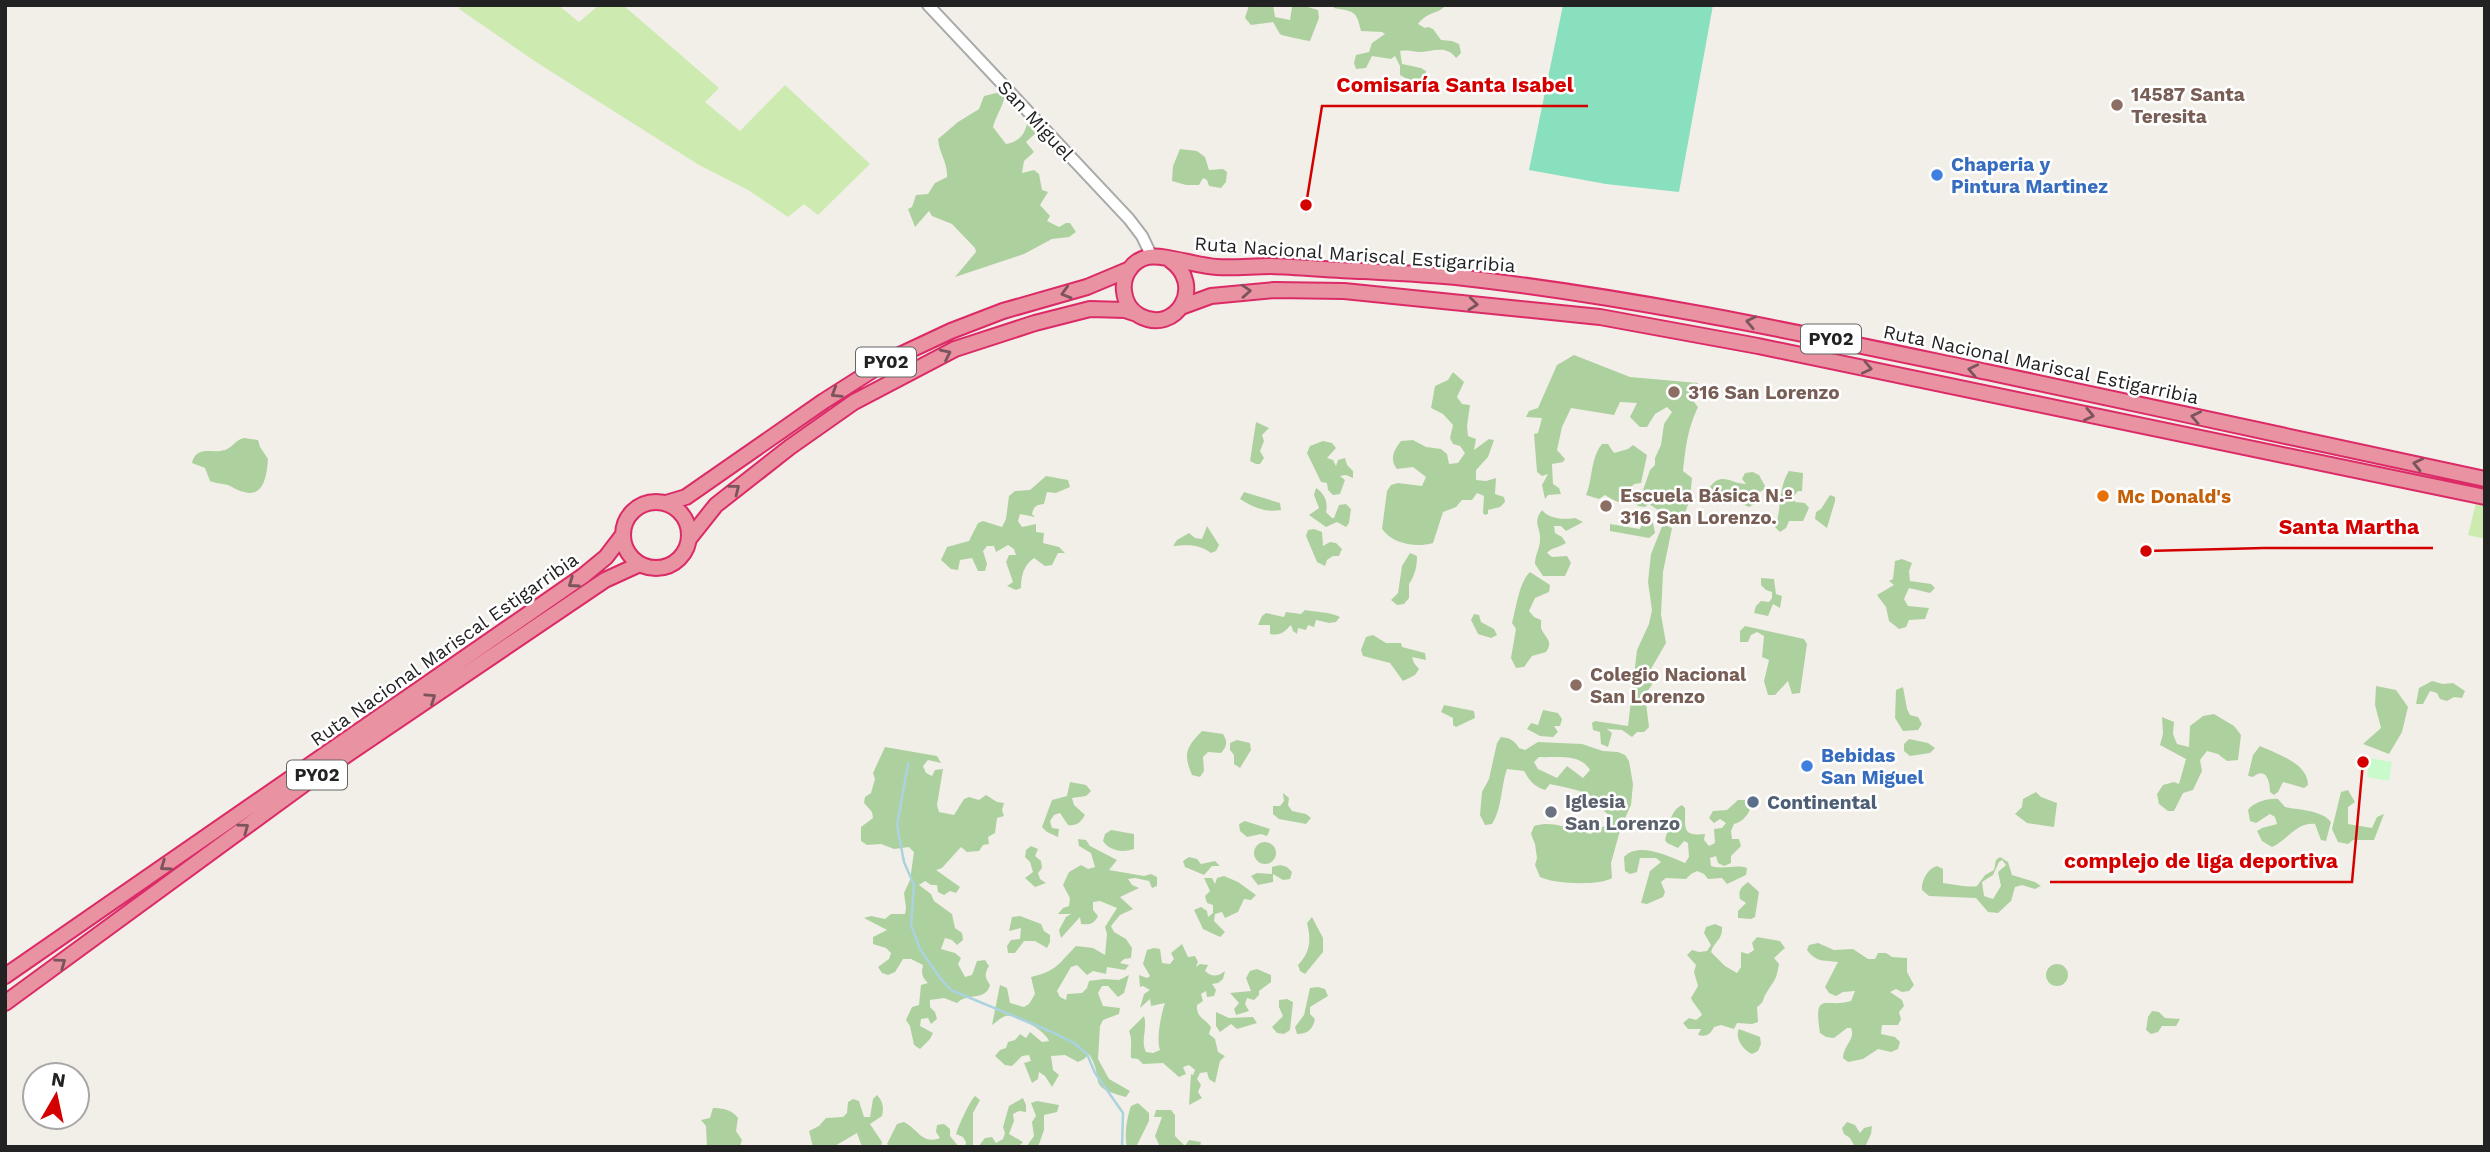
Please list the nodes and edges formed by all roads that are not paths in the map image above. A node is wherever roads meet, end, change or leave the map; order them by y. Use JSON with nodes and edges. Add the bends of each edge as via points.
{"nodes":[{"id":1,"x":928,"y":5,"type":"edge"},
{"id":2,"x":1152,"y":257,"type":"junction"},
{"id":3,"x":1170,"y":260,"type":"junction"},
{"id":4,"x":1130,"y":269,"type":"junction"},
{"id":5,"x":1181,"y":307,"type":"junction"},
{"id":6,"x":1137,"y":314,"type":"junction"},
{"id":7,"x":2485,"y":479,"type":"edge"},
{"id":8,"x":2485,"y":497,"type":"edge"},
{"id":9,"x":666,"y":503,"type":"junction"},
{"id":10,"x":622,"y":536,"type":"junction"},
{"id":11,"x":689,"y":539,"type":"junction"},
{"id":12,"x":640,"y":564,"type":"junction"},
{"id":13,"x":5,"y":976,"type":"edge"},
{"id":14,"x":5,"y":1003,"type":"edge"}],
"edges":[{"from":1,"to":2,"type":"street","name":"San Miguel","via":[[1129,219]]},
{"from":2,"to":3,"type":"highway","number":"PY02"},
{"from":2,"to":4,"type":"highway","number":"PY02"},
{"from":3,"to":5,"type":"highway","via":[[1186,282]]},
{"from":7,"to":3,"type":"highway","name":"Ruta Nacional Mariscal Estigarribia","number":"PY02","one_way":true,"via":[[1723,316],[1605,296],[1446,276],[1215,267]]},
{"from":4,"to":6,"type":"highway","via":[[1124,293]]},
{"from":4,"to":9,"type":"highway","number":"PY02","one_way":true,"via":[[1087,287],[1003,311],[887,361],[686,497]]},
{"from":5,"to":6,"type":"highway","number":"PY02","via":[[1156,320]]},
{"from":5,"to":8,"type":"highway","name":"Ruta Nacional Mariscal Estigarribia","number":"PY02","one_way":true,"via":[[1211,296],[1274,290],[1344,291],[1600,317]]},
{"from":11,"to":6,"type":"highway","number":"PY02","one_way":true,"via":[[716,505],[790,447],[854,402],[955,349],[1090,309]]},
{"from":9,"to":10,"type":"highway","number":"PY02","via":[[639,506],[628,517]]},
{"from":9,"to":11,"type":"highway","via":[[686,521]]},
{"from":10,"to":12,"type":"highway","via":[[626,549]]},
{"from":10,"to":13,"type":"highway","name":"Ruta Nacional Mariscal Estigarribia","number":"PY02","one_way":true,"via":[[583,576]]},
{"from":11,"to":12,"type":"highway","number":"PY02","via":[[679,559],[667,566]]},
{"from":14,"to":12,"type":"highway","name":"Ruta Nacional Mariscal Estigarribia","number":"PY02","one_way":true,"via":[[314,777],[606,580]]}]}
